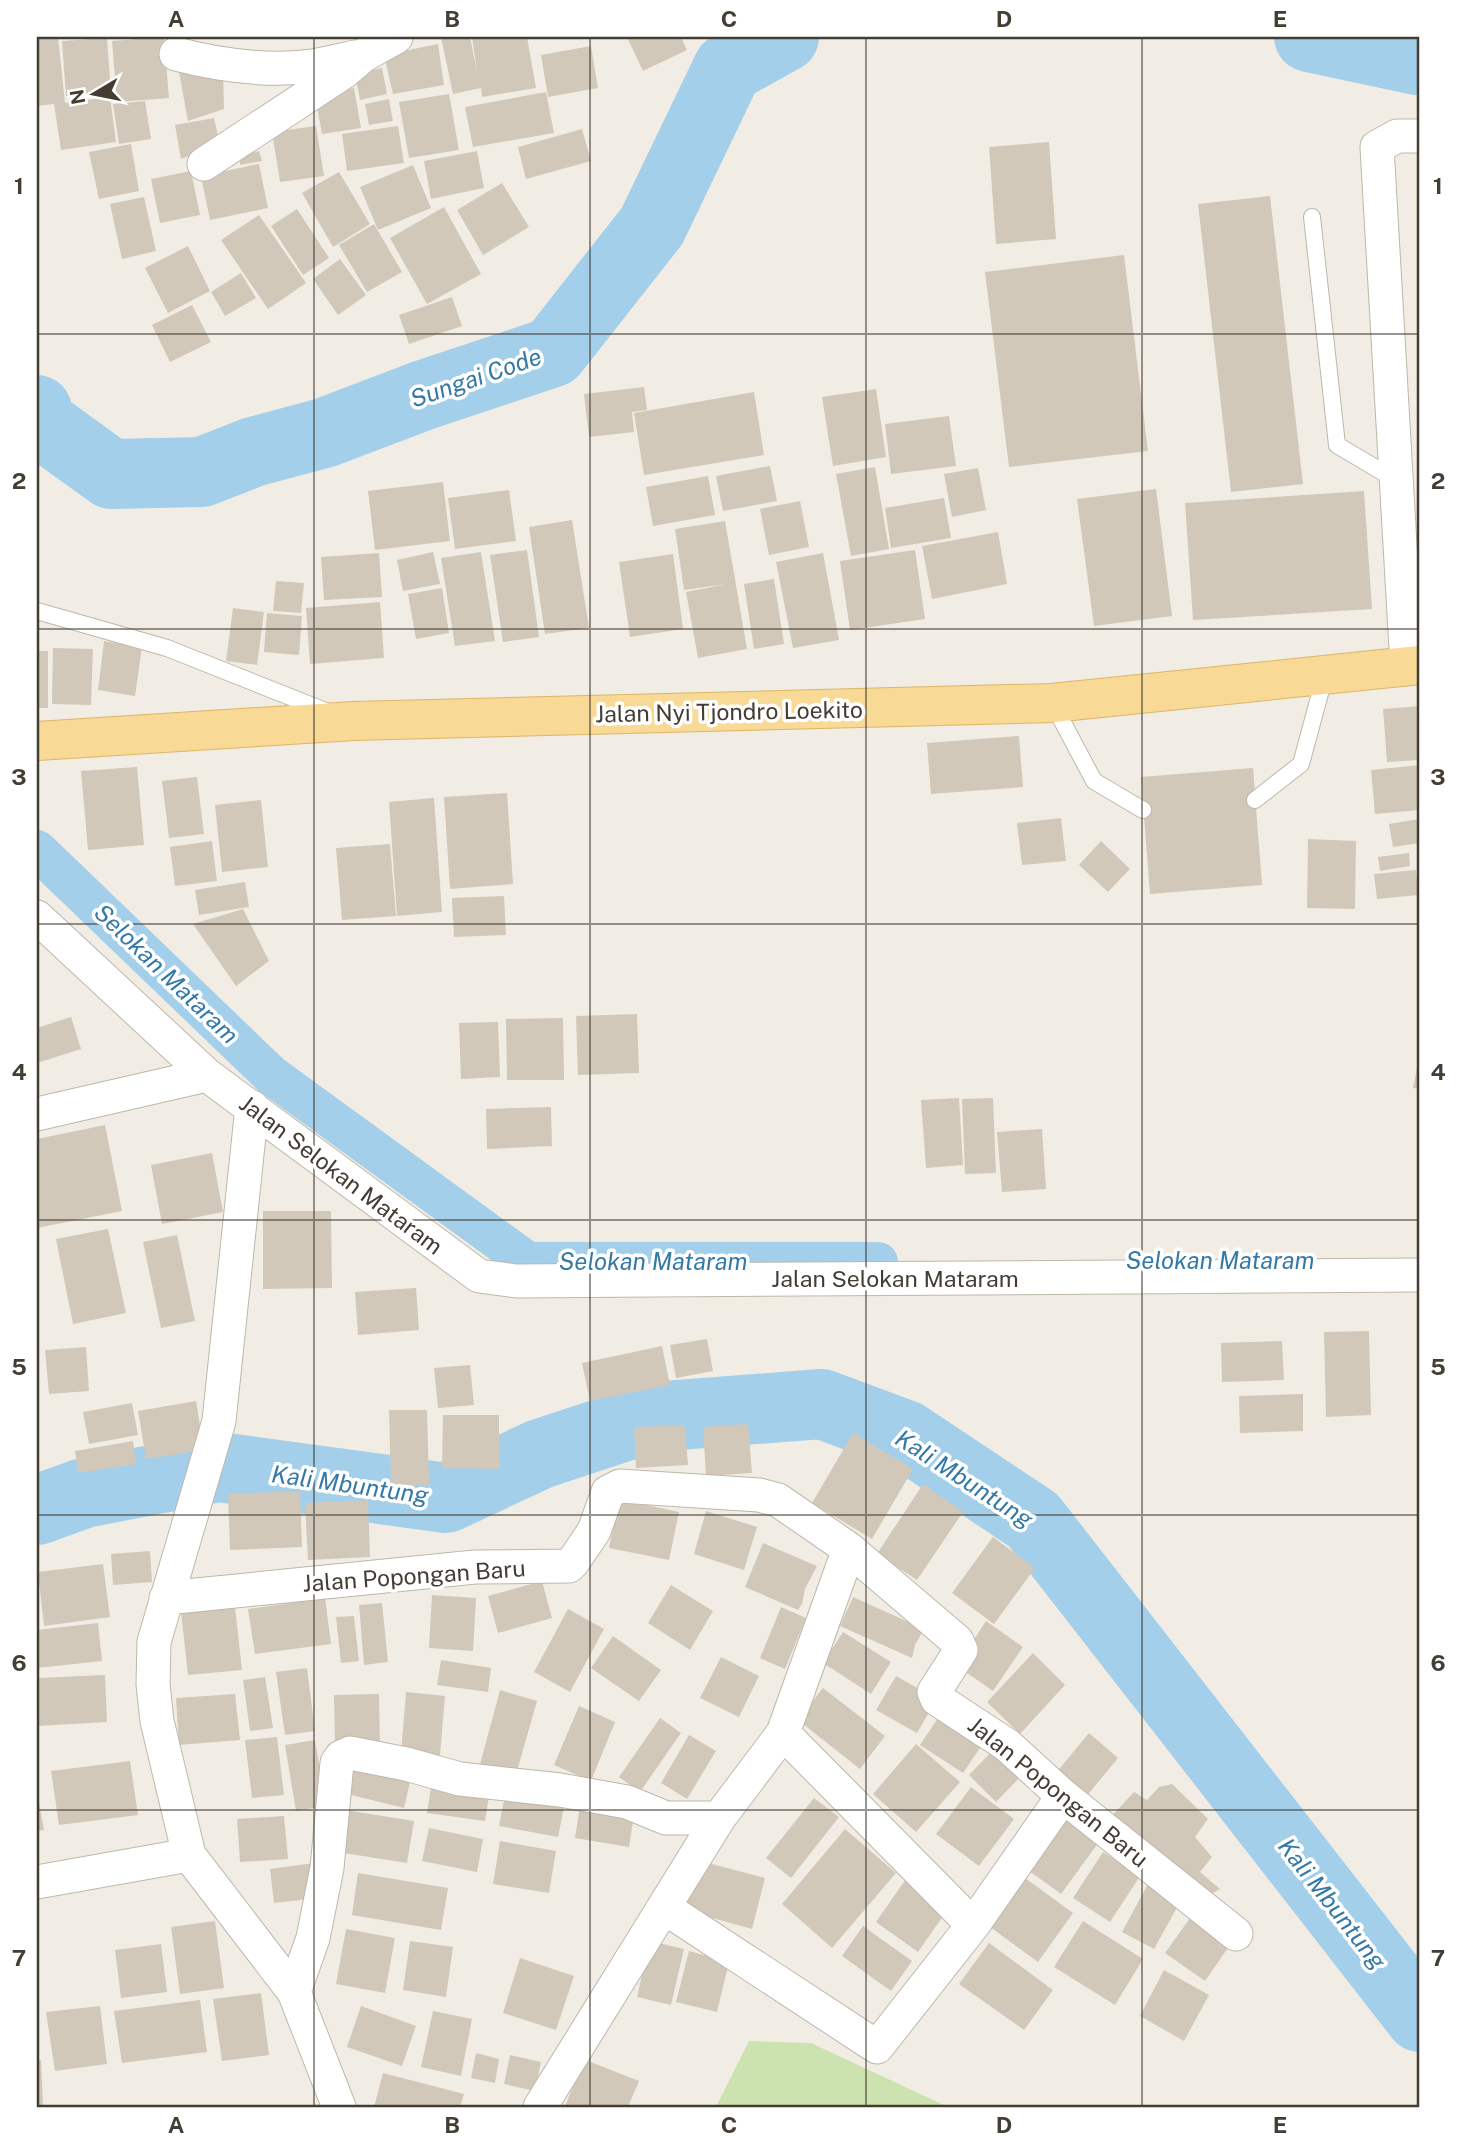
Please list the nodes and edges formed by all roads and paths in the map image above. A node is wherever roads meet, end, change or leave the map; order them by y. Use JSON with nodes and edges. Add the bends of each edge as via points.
{"nodes":[{"id":1,"x":396,"y":37,"type":"edge"},
{"id":2,"x":176,"y":54,"type":"dead end"},
{"id":3,"x":364,"y":55,"type":"junction"},
{"id":4,"x":1420,"y":136,"type":"edge"},
{"id":5,"x":204,"y":164,"type":"dead end"},
{"id":6,"x":1312,"y":217,"type":"dead end"},
{"id":7,"x":1396,"y":480,"type":"junction"},
{"id":8,"x":37,"y":611,"type":"edge"},
{"id":9,"x":1413,"y":665,"type":"edge"},
{"id":10,"x":1325,"y":676,"type":"junction"},
{"id":11,"x":1052,"y":703,"type":"junction"},
{"id":12,"x":353,"y":721,"type":"junction"},
{"id":13,"x":37,"y":741,"type":"edge"},
{"id":14,"x":1255,"y":800,"type":"dead end"},
{"id":15,"x":1143,"y":810,"type":"dead end"},
{"id":16,"x":37,"y":917,"type":"edge"},
{"id":17,"x":207,"y":1075,"type":"junction"},
{"id":18,"x":252,"y":1107,"type":"junction"},
{"id":19,"x":37,"y":1114,"type":"edge"},
{"id":20,"x":1420,"y":1275,"type":"edge"},
{"id":21,"x":849,"y":1549,"type":"junction"},
{"id":22,"x":166,"y":1598,"type":"junction"},
{"id":23,"x":783,"y":1733,"type":"junction"},
{"id":24,"x":1062,"y":1796,"type":"junction"},
{"id":25,"x":719,"y":1818,"type":"junction"},
{"id":26,"x":189,"y":1855,"type":"junction"},
{"id":27,"x":37,"y":1882,"type":"edge"},
{"id":28,"x":665,"y":1908,"type":"junction"},
{"id":29,"x":974,"y":1925,"type":"junction"},
{"id":30,"x":1236,"y":1934,"type":"dead end"},
{"id":31,"x":295,"y":1992,"type":"junction"},
{"id":32,"x":339,"y":2107,"type":"edge"},
{"id":33,"x":540,"y":2107,"type":"edge"}],
"edges":[{"from":1,"to":3,"type":"street"},
{"from":2,"to":3,"type":"street","via":[[266,68],[311,66]]},
{"from":3,"to":5,"type":"street"},
{"from":4,"to":7,"type":"street","via":[[1397,136],[1377,147]]},
{"from":6,"to":7,"type":"lane","via":[[1337,445]]},
{"from":7,"to":9,"type":"street"},
{"from":8,"to":12,"type":"lane","via":[[167,648]]},
{"from":9,"to":10,"type":"main road","name":"Jalan Nyi Tjondro Loekito"},
{"from":10,"to":11,"type":"main road","name":"Jalan Nyi Tjondro Loekito"},
{"from":10,"to":14,"type":"lane","via":[[1301,764]]},
{"from":11,"to":12,"type":"main road","name":"Jalan Nyi Tjondro Loekito"},
{"from":11,"to":15,"type":"lane","via":[[1094,781]]},
{"from":12,"to":13,"type":"main road","name":"Jalan Nyi Tjondro Loekito"},
{"from":16,"to":17,"type":"street","name":"Jalan Selokan Mataram"},
{"from":17,"to":18,"type":"street","name":"Jalan Selokan Mataram"},
{"from":17,"to":19,"type":"street"},
{"from":18,"to":20,"type":"street","name":"Jalan Selokan Mataram","via":[[480,1276],[516,1281]]},
{"from":18,"to":22,"type":"street","via":[[219,1421]]},
{"from":21,"to":22,"type":"street","name":"Jalan Popongan Baru","via":[[778,1500],[620,1486],[608,1492],[594,1531],[569,1566],[475,1567]]},
{"from":21,"to":23,"type":"street"},
{"from":21,"to":24,"type":"street","name":"Jalan Popongan Baru","via":[[961,1646],[934,1692],[937,1699],[1007,1745]]},
{"from":22,"to":26,"type":"street","via":[[154,1642],[153,1684],[157,1721]]},
{"from":23,"to":25,"type":"street"},
{"from":23,"to":29,"type":"street"},
{"from":24,"to":29,"type":"street"},
{"from":24,"to":30,"type":"street","name":"Jalan Popongan Baru"},
{"from":25,"to":28,"type":"street"},
{"from":25,"to":31,"type":"street","via":[[666,1818],[627,1802],[460,1779],[350,1754],[341,1757],[327,1868],[313,1938]]},
{"from":26,"to":27,"type":"street"},
{"from":26,"to":31,"type":"street"},
{"from":28,"to":29,"type":"street","via":[[877,2047]]},
{"from":28,"to":33,"type":"street"},
{"from":31,"to":32,"type":"street"}]}
